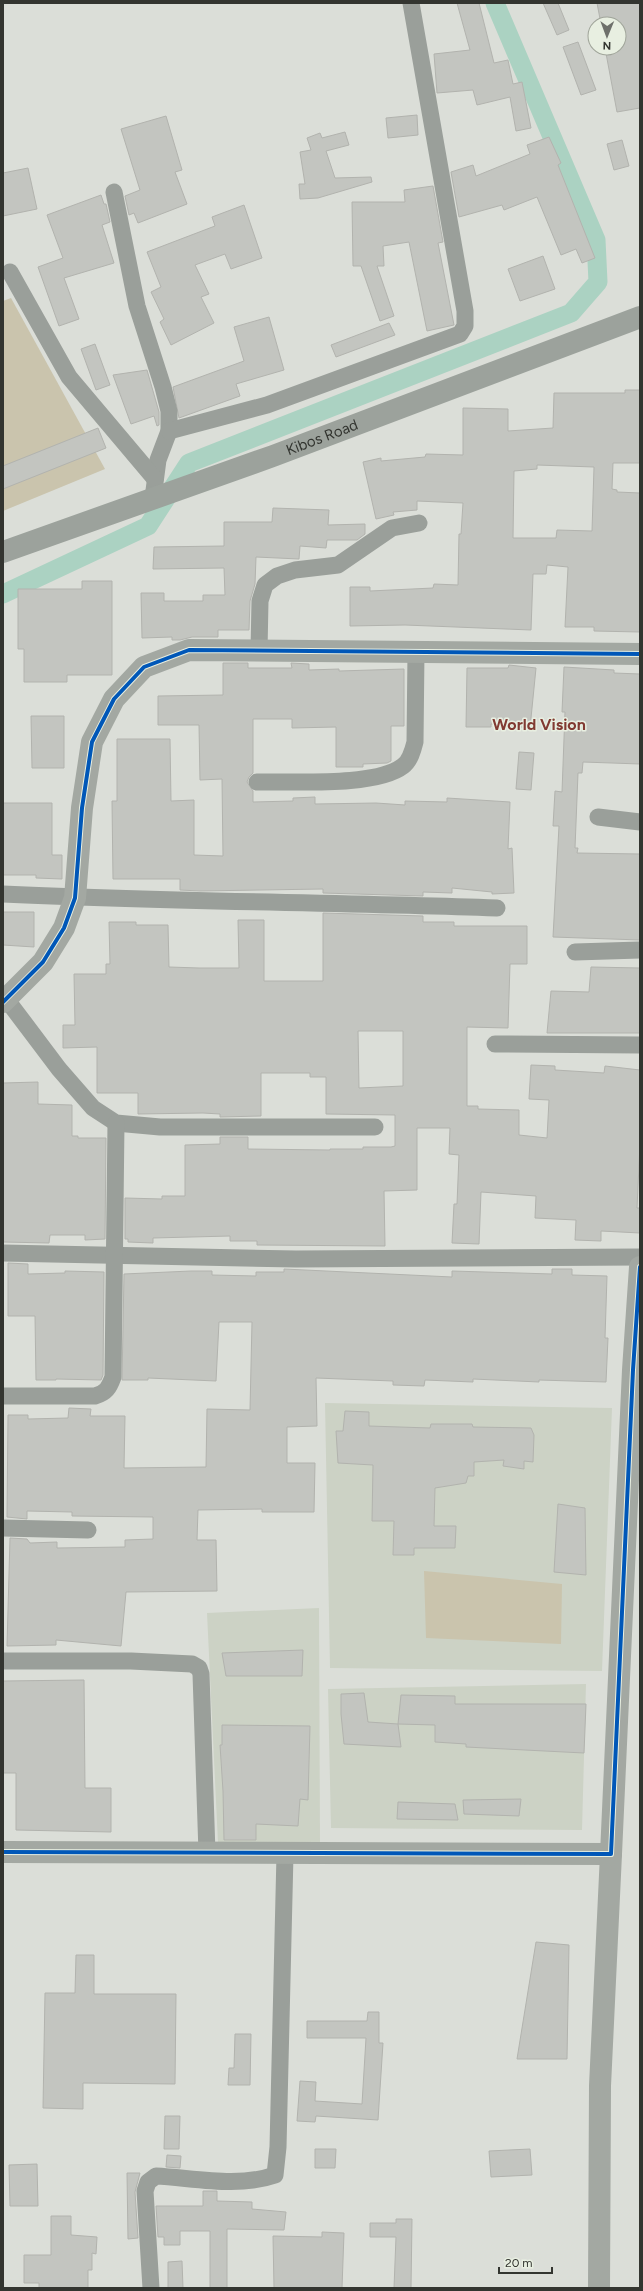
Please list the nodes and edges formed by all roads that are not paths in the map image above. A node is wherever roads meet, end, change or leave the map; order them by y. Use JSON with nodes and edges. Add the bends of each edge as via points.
{"nodes":[{"id":1,"x":412,"y":3,"type":"edge"},
{"id":2,"x":114,"y":192,"type":"dead end"},
{"id":3,"x":10,"y":272,"type":"dead end"},
{"id":4,"x":640,"y":317,"type":"edge"},
{"id":5,"x":169,"y":431,"type":"junction"},
{"id":6,"x":154,"y":492,"type":"junction"},
{"id":7,"x":419,"y":523,"type":"dead end"},
{"id":8,"x":3,"y":552,"type":"edge"},
{"id":9,"x":259,"y":651,"type":"junction"},
{"id":10,"x":416,"y":652,"type":"junction"},
{"id":11,"x":640,"y":654,"type":"edge"},
{"id":12,"x":257,"y":782,"type":"dead end"},
{"id":13,"x":598,"y":817,"type":"dead end"},
{"id":14,"x":640,"y":822,"type":"edge"},
{"id":15,"x":3,"y":894,"type":"edge"},
{"id":16,"x":75,"y":898,"type":"junction"},
{"id":17,"x":497,"y":908,"type":"dead end"},
{"id":18,"x":640,"y":950,"type":"edge"},
{"id":19,"x":575,"y":952,"type":"dead end"},
{"id":20,"x":5,"y":1001,"type":"edge"},
{"id":21,"x":495,"y":1044,"type":"dead end"},
{"id":22,"x":640,"y":1045,"type":"edge"},
{"id":23,"x":116,"y":1123,"type":"junction"},
{"id":24,"x":375,"y":1127,"type":"dead end"},
{"id":25,"x":3,"y":1253,"type":"edge"},
{"id":26,"x":116,"y":1255,"type":"junction"},
{"id":27,"x":640,"y":1257,"type":"edge"},
{"id":28,"x":640,"y":1268,"type":"edge"},
{"id":29,"x":3,"y":1396,"type":"edge"},
{"id":30,"x":635,"y":1455,"type":"edge"},
{"id":31,"x":3,"y":1528,"type":"edge"},
{"id":32,"x":88,"y":1530,"type":"dead end"},
{"id":33,"x":3,"y":1661,"type":"edge"},
{"id":34,"x":3,"y":1852,"type":"edge"},
{"id":35,"x":207,"y":1853,"type":"junction"},
{"id":36,"x":285,"y":1854,"type":"junction"},
{"id":37,"x":611,"y":1854,"type":"junction"},
{"id":38,"x":151,"y":2288,"type":"edge"},
{"id":39,"x":599,"y":2288,"type":"edge"}],
"edges":[{"from":1,"to":5,"type":"street","via":[[465,311],[465,326],[460,334],[267,405]]},
{"from":2,"to":5,"type":"street","via":[[137,306],[168,405]]},
{"from":3,"to":6,"type":"street","via":[[69,377]]},
{"from":4,"to":6,"type":"main road","name":"Kibos Road","via":[[273,456],[200,481]]},
{"from":5,"to":6,"type":"street","via":[[158,460]]},
{"from":6,"to":8,"type":"main road","name":"Kibos Road"},
{"from":7,"to":9,"type":"street","via":[[392,528],[338,565],[295,570],[277,576],[265,585],[260,600]]},
{"from":9,"to":10,"type":"street"},
{"from":9,"to":16,"type":"street","via":[[189,650],[144,667],[114,699],[92,742],[82,808]]},
{"from":10,"to":11,"type":"street"},
{"from":10,"to":12,"type":"street","via":[[415,742],[412,754],[404,766],[392,773],[355,781]]},
{"from":13,"to":14,"type":"street"},
{"from":15,"to":16,"type":"street"},
{"from":16,"to":17,"type":"street"},
{"from":16,"to":20,"type":"street","via":[[64,928],[43,962]]},
{"from":18,"to":19,"type":"street"},
{"from":20,"to":23,"type":"street","via":[[92,1108]]},
{"from":21,"to":22,"type":"street"},
{"from":23,"to":24,"type":"street","via":[[160,1127]]},
{"from":23,"to":26,"type":"street"},
{"from":25,"to":26,"type":"street"},
{"from":26,"to":27,"type":"street","via":[[296,1259]]},
{"from":26,"to":29,"type":"street","via":[[113,1377],[109,1388],[103,1394],[95,1396]]},
{"from":28,"to":30,"type":"street","via":[[633,1370]]},
{"from":30,"to":37,"type":"street"},
{"from":31,"to":32,"type":"street"},
{"from":33,"to":35,"type":"street","via":[[131,1661],[192,1664],[199,1668]]},
{"from":34,"to":35,"type":"street"},
{"from":35,"to":36,"type":"street"},
{"from":36,"to":37,"type":"street"},
{"from":36,"to":38,"type":"street","via":[[278,2147],[274,2175],[259,2180],[235,2181],[156,2176],[148,2182],[145,2191]]},
{"from":37,"to":39,"type":"street","via":[[600,2086]]}]}
